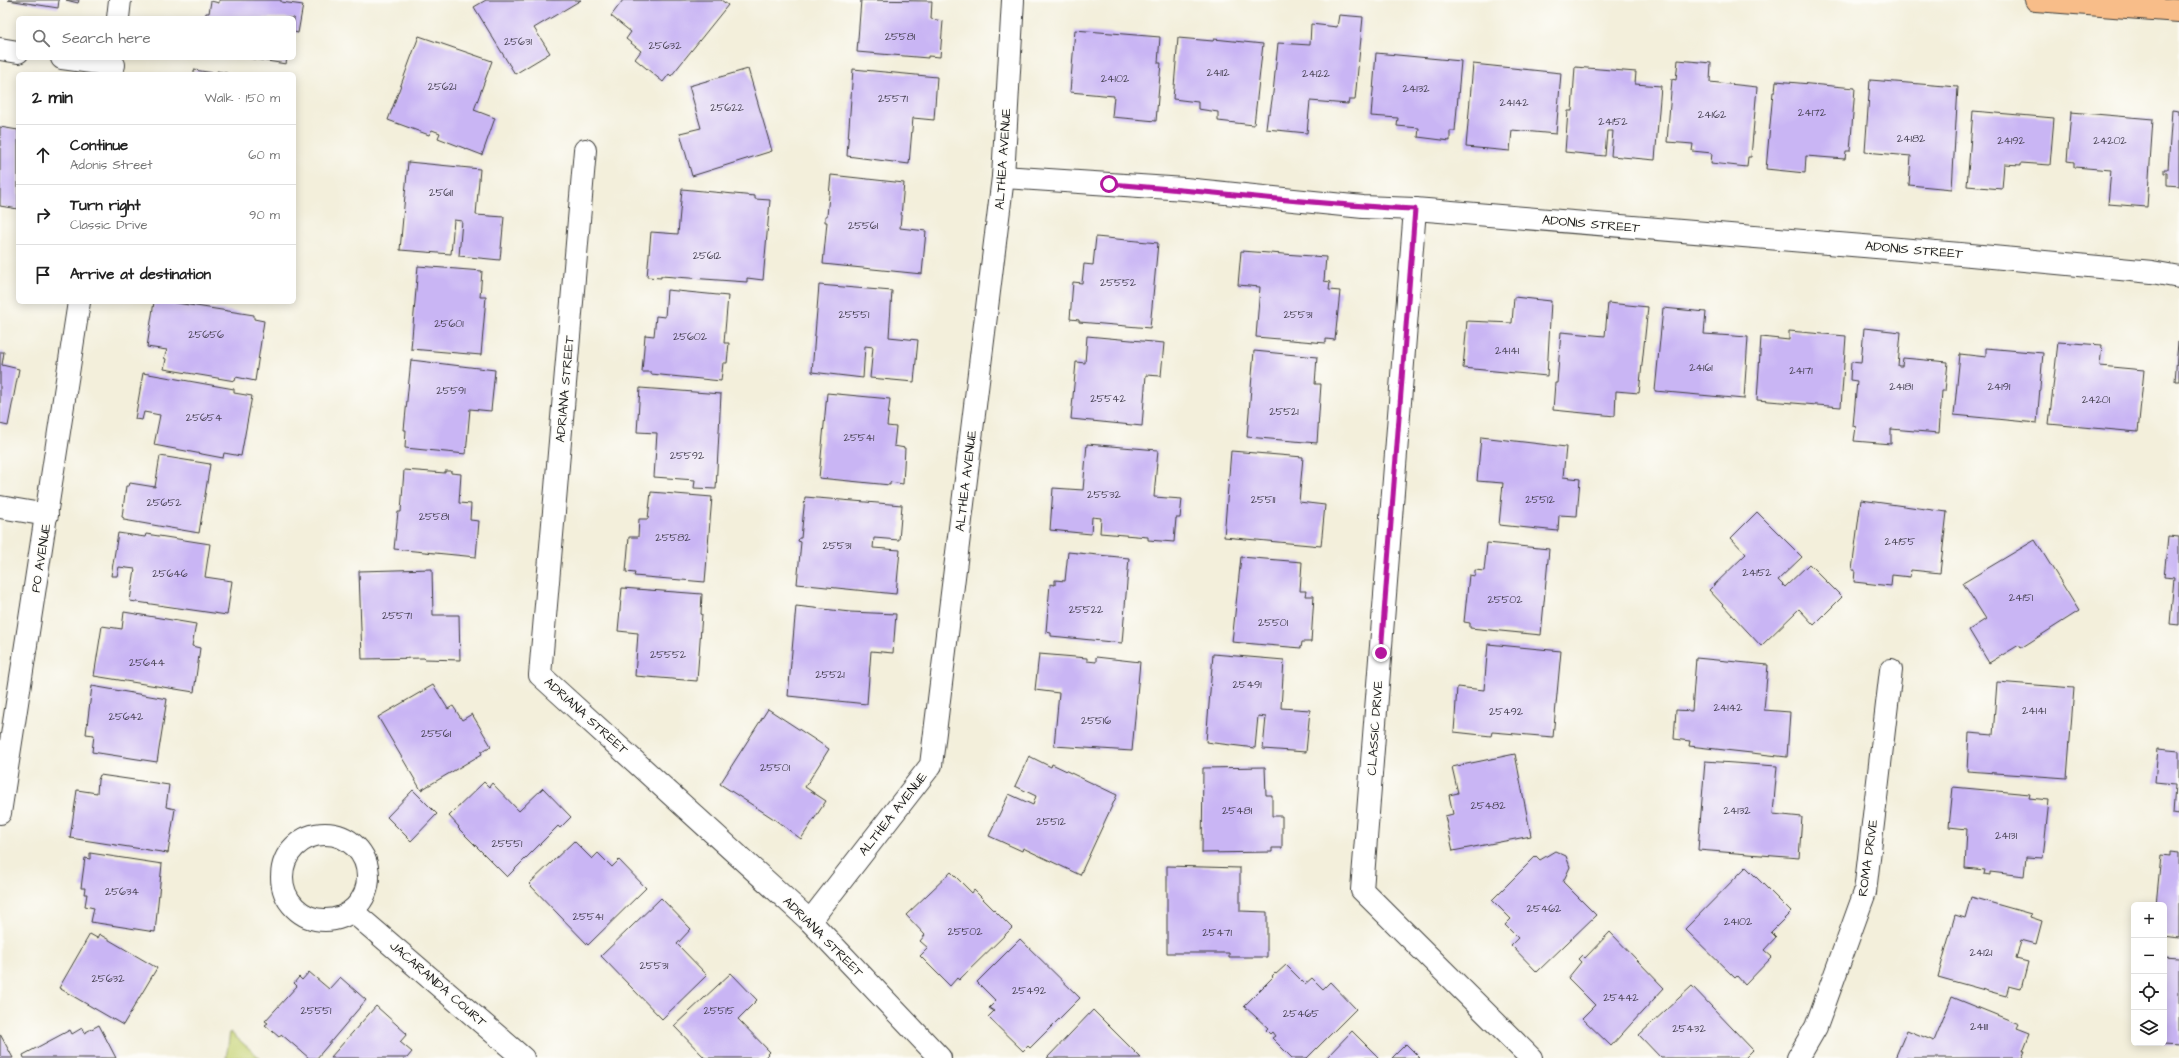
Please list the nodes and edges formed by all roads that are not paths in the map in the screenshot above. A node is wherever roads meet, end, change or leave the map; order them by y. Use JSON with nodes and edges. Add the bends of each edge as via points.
{"nodes":[{"id":1,"x":120,"y":0,"type":"edge"},
{"id":2,"x":1013,"y":0,"type":"edge"},
{"id":3,"x":2036,"y":0,"type":"edge"},
{"id":4,"x":2179,"y":11,"type":"edge"},
{"id":5,"x":118,"y":16,"type":"edge"},
{"id":6,"x":0,"y":49,"type":"edge"},
{"id":7,"x":16,"y":52,"type":"edge"},
{"id":8,"x":75,"y":60,"type":"edge"},
{"id":9,"x":114,"y":66,"type":"edge"},
{"id":10,"x":585,"y":150,"type":"dead end"},
{"id":11,"x":1003,"y":177,"type":"junction"},
{"id":12,"x":1415,"y":209,"type":"junction"},
{"id":13,"x":2179,"y":277,"type":"edge"},
{"id":14,"x":79,"y":304,"type":"edge"},
{"id":15,"x":0,"y":507,"type":"edge"},
{"id":16,"x":47,"y":515,"type":"junction"},
{"id":17,"x":1891,"y":670,"type":"dead end"},
{"id":18,"x":0,"y":813,"type":"edge"},
{"id":19,"x":352,"y":911,"type":"dead end"},
{"id":20,"x":810,"y":921,"type":"junction"},
{"id":21,"x":524,"y":1058,"type":"edge"},
{"id":22,"x":940,"y":1058,"type":"edge"},
{"id":23,"x":1531,"y":1058,"type":"edge"},
{"id":24,"x":1798,"y":1058,"type":"edge"}],
"edges":[{"from":1,"to":5,"type":"street"},
{"from":2,"to":11,"type":"street","name":"ALTHEA AVENUE"},
{"from":3,"to":4,"type":"main road"},
{"from":6,"to":7,"type":"street"},
{"from":8,"to":9,"type":"street"},
{"from":10,"to":20,"type":"street","name":"ADRIANA STREET","via":[[540,674]]},
{"from":11,"to":12,"type":"street","name":"ADONIS STREET","via":[[1185,189],[1363,207]]},
{"from":11,"to":20,"type":"street","name":"ALTHEA AVENUE","via":[[931,765]]},
{"from":12,"to":13,"type":"street","name":"ADONIS STREET","via":[[1960,254],[2152,272]]},
{"from":12,"to":23,"type":"street","name":"CLASSIC DRIVE","via":[[1362,890]]},
{"from":14,"to":16,"type":"street","name":"PO AVENUE"},
{"from":15,"to":16,"type":"street"},
{"from":16,"to":18,"type":"street","name":"PO AVENUE"},
{"from":17,"to":24,"type":"street","name":"ROMA DRIVE","via":[[1866,892],[1816,1027]]},
{"from":19,"to":21,"type":"street","name":"JACARANDA COURT"},
{"from":20,"to":22,"type":"street","name":"ADRIANA STREET"}]}
